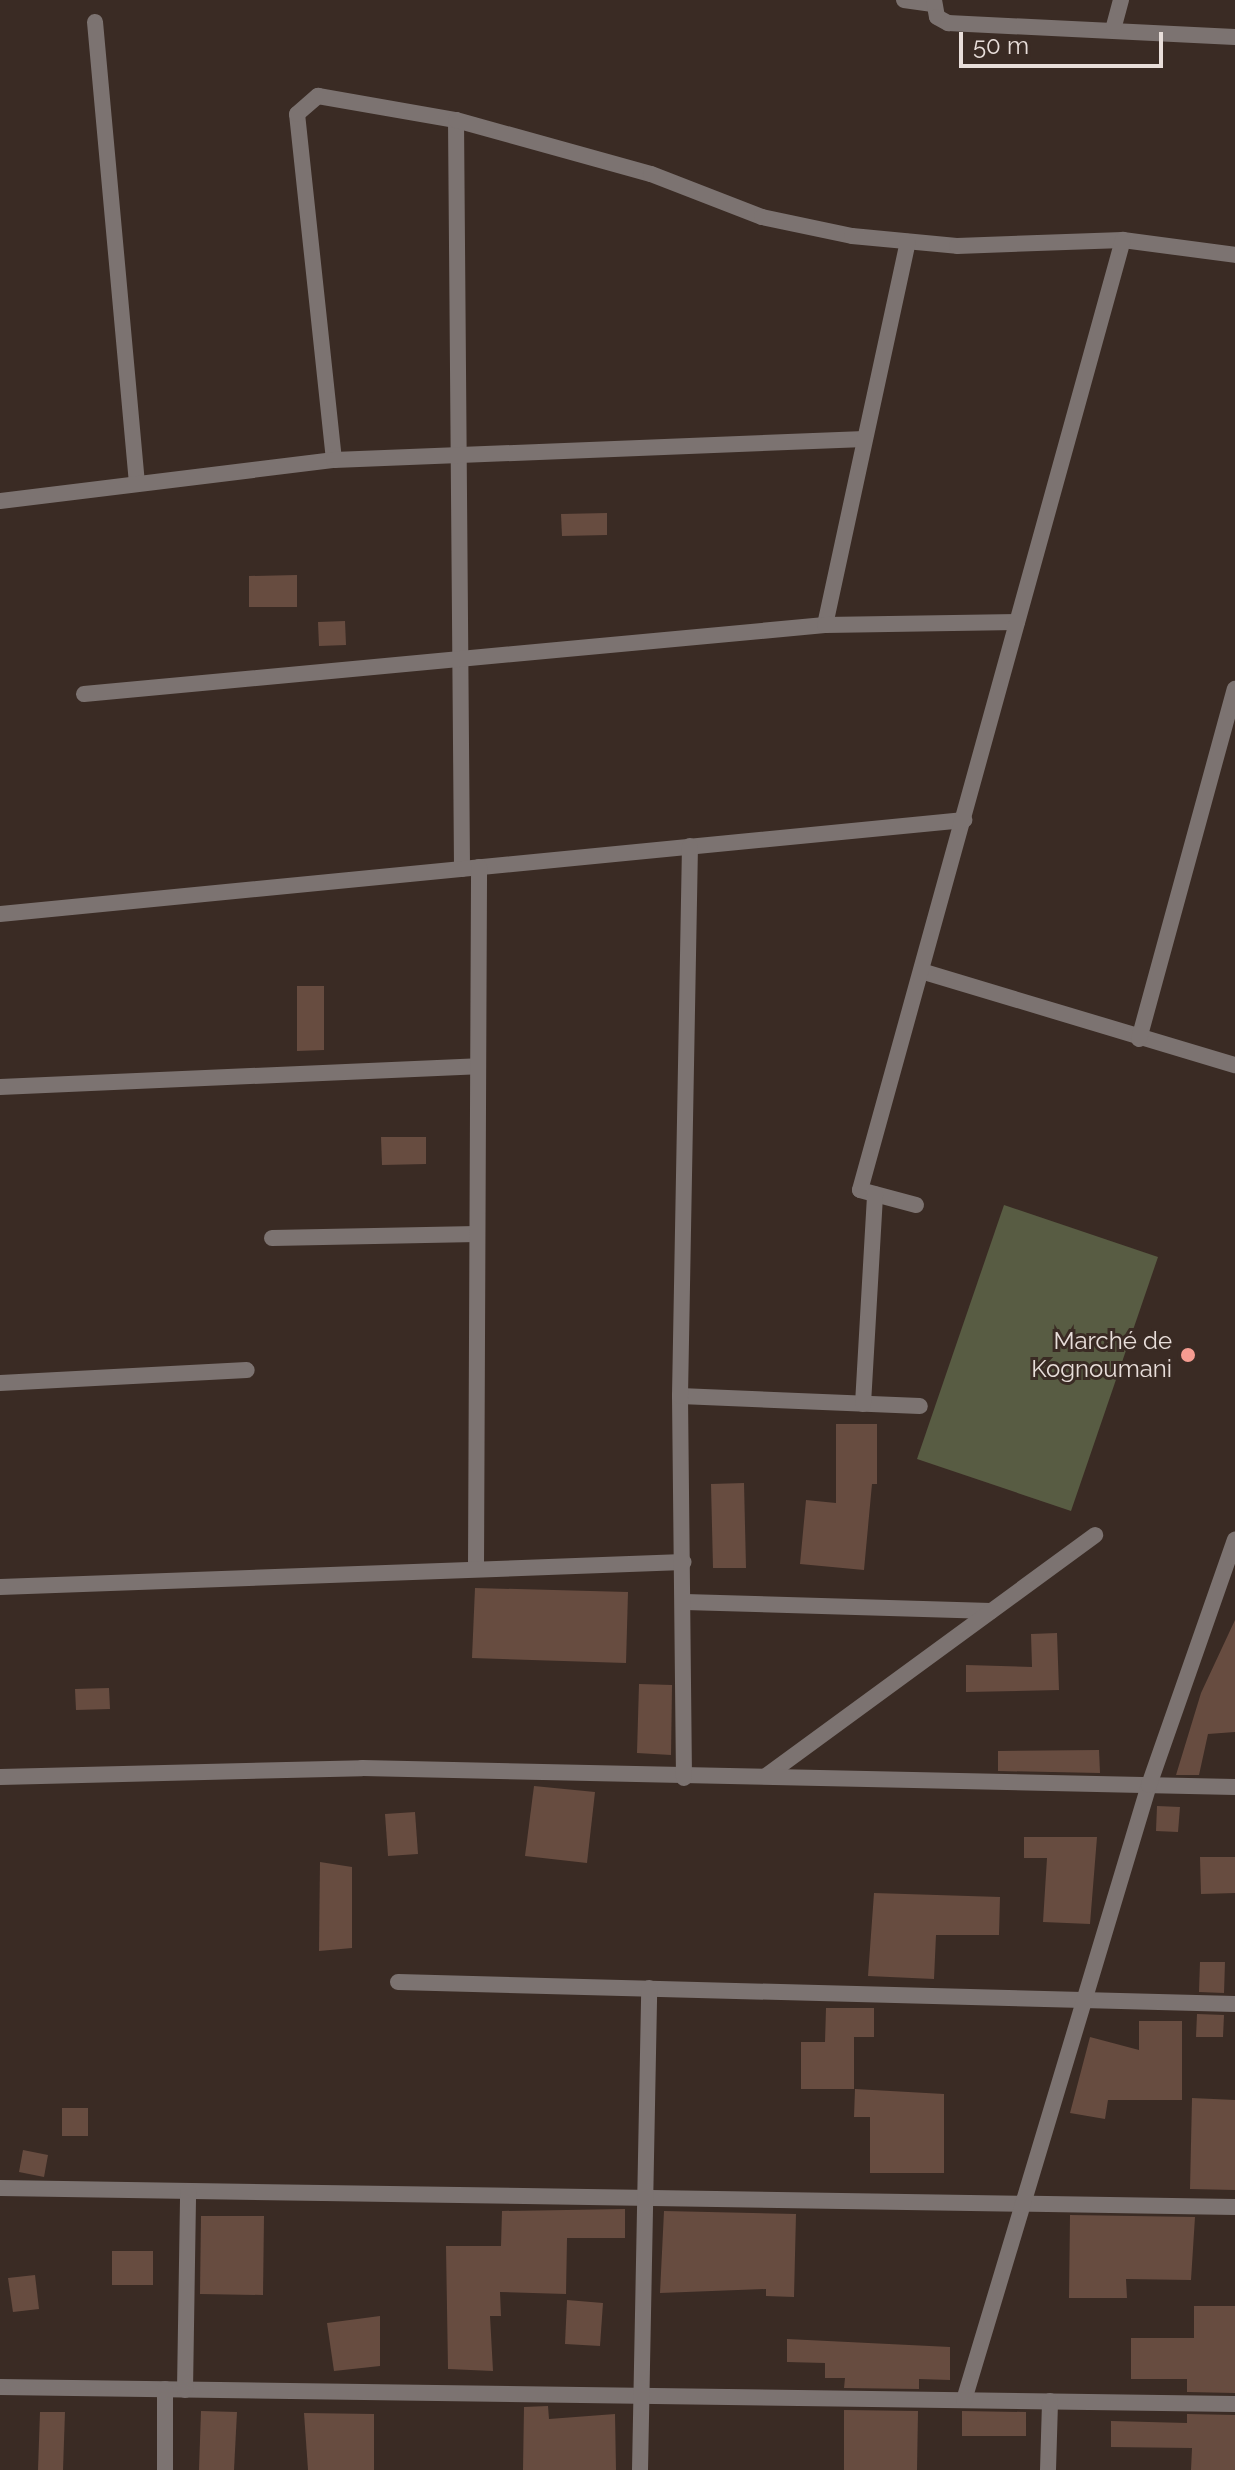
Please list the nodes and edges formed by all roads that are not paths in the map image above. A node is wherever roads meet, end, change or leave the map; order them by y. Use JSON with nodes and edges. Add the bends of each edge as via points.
{"nodes":[{"id":1,"x":904,"y":0,"type":"edge"},
{"id":2,"x":1121,"y":0,"type":"edge"},
{"id":3,"x":933,"y":2,"type":"edge"},
{"id":4,"x":95,"y":22,"type":"dead end"},
{"id":5,"x":1114,"y":26,"type":"junction"},
{"id":6,"x":1235,"y":37,"type":"edge"},
{"id":7,"x":456,"y":120,"type":"junction"},
{"id":8,"x":1123,"y":240,"type":"junction"},
{"id":9,"x":908,"y":242,"type":"junction"},
{"id":10,"x":1235,"y":255,"type":"edge"},
{"id":11,"x":865,"y":439,"type":"junction"},
{"id":12,"x":460,"y":455,"type":"junction"},
{"id":13,"x":334,"y":460,"type":"junction"},
{"id":14,"x":137,"y":480,"type":"junction"},
{"id":15,"x":0,"y":501,"type":"edge"},
{"id":16,"x":1017,"y":622,"type":"junction"},
{"id":17,"x":825,"y":625,"type":"junction"},
{"id":18,"x":461,"y":659,"type":"junction"},
{"id":19,"x":1235,"y":689,"type":"edge"},
{"id":20,"x":84,"y":694,"type":"dead end"},
{"id":21,"x":964,"y":820,"type":"junction"},
{"id":22,"x":690,"y":846,"type":"junction"},
{"id":23,"x":470,"y":868,"type":"junction"},
{"id":24,"x":0,"y":914,"type":"edge"},
{"id":25,"x":921,"y":971,"type":"junction"},
{"id":26,"x":1139,"y":1039,"type":"junction"},
{"id":27,"x":1235,"y":1065,"type":"edge"},
{"id":28,"x":478,"y":1066,"type":"junction"},
{"id":29,"x":0,"y":1087,"type":"edge"},
{"id":30,"x":875,"y":1194,"type":"junction"},
{"id":31,"x":916,"y":1205,"type":"dead end"},
{"id":32,"x":477,"y":1234,"type":"junction"},
{"id":33,"x":272,"y":1238,"type":"dead end"},
{"id":34,"x":247,"y":1370,"type":"dead end"},
{"id":35,"x":0,"y":1383,"type":"edge"},
{"id":36,"x":680,"y":1396,"type":"junction"},
{"id":37,"x":863,"y":1404,"type":"junction"},
{"id":38,"x":920,"y":1406,"type":"dead end"},
{"id":39,"x":1095,"y":1535,"type":"dead end"},
{"id":40,"x":1235,"y":1540,"type":"edge"},
{"id":41,"x":684,"y":1562,"type":"junction"},
{"id":42,"x":476,"y":1568,"type":"junction"},
{"id":43,"x":0,"y":1587,"type":"edge"},
{"id":44,"x":685,"y":1602,"type":"junction"},
{"id":45,"x":991,"y":1611,"type":"junction"},
{"id":46,"x":766,"y":1776,"type":"junction"},
{"id":47,"x":0,"y":1777,"type":"edge"},
{"id":48,"x":684,"y":1778,"type":"junction"},
{"id":49,"x":1149,"y":1785,"type":"junction"},
{"id":50,"x":1235,"y":1787,"type":"edge"},
{"id":51,"x":398,"y":1982,"type":"dead end"},
{"id":52,"x":649,"y":1988,"type":"junction"},
{"id":53,"x":1085,"y":2000,"type":"junction"},
{"id":54,"x":1235,"y":2004,"type":"edge"},
{"id":55,"x":0,"y":2188,"type":"edge"},
{"id":56,"x":188,"y":2191,"type":"junction"},
{"id":57,"x":645,"y":2198,"type":"junction"},
{"id":58,"x":1024,"y":2204,"type":"junction"},
{"id":59,"x":1235,"y":2207,"type":"edge"},
{"id":60,"x":0,"y":2387,"type":"edge"},
{"id":61,"x":165,"y":2389,"type":"junction"},
{"id":62,"x":185,"y":2390,"type":"junction"},
{"id":63,"x":641,"y":2396,"type":"junction"},
{"id":64,"x":964,"y":2400,"type":"junction"},
{"id":65,"x":1050,"y":2401,"type":"junction"},
{"id":66,"x":1235,"y":2404,"type":"edge"},
{"id":67,"x":165,"y":2470,"type":"edge"},
{"id":68,"x":640,"y":2470,"type":"edge"},
{"id":69,"x":1048,"y":2470,"type":"edge"}],
"edges":[{"from":1,"to":3,"type":"street"},
{"from":2,"to":5,"type":"street"},
{"from":3,"to":5,"type":"street","via":[[937,17],[948,23]]},
{"from":4,"to":14,"type":"street"},
{"from":5,"to":6,"type":"street"},
{"from":7,"to":9,"type":"street","via":[[651,174],[762,217]]},
{"from":7,"to":12,"type":"street"},
{"from":7,"to":13,"type":"street","via":[[318,96],[297,114]]},
{"from":8,"to":9,"type":"street","via":[[957,246]]},
{"from":8,"to":10,"type":"street"},
{"from":8,"to":16,"type":"street"},
{"from":9,"to":11,"type":"street"},
{"from":11,"to":12,"type":"street"},
{"from":11,"to":17,"type":"street"},
{"from":12,"to":13,"type":"street"},
{"from":12,"to":18,"type":"street"},
{"from":13,"to":14,"type":"street"},
{"from":14,"to":15,"type":"street"},
{"from":16,"to":17,"type":"street"},
{"from":16,"to":21,"type":"street"},
{"from":17,"to":18,"type":"street"},
{"from":18,"to":20,"type":"street"},
{"from":18,"to":23,"type":"street"},
{"from":19,"to":26,"type":"street"},
{"from":21,"to":22,"type":"street"},
{"from":21,"to":25,"type":"street"},
{"from":22,"to":23,"type":"street"},
{"from":22,"to":36,"type":"street"},
{"from":23,"to":24,"type":"street"},
{"from":23,"to":28,"type":"street"},
{"from":25,"to":26,"type":"street"},
{"from":25,"to":30,"type":"street","via":[[860,1190]]},
{"from":26,"to":27,"type":"street"},
{"from":28,"to":29,"type":"street"},
{"from":28,"to":32,"type":"street"},
{"from":30,"to":31,"type":"street"},
{"from":30,"to":37,"type":"street"},
{"from":32,"to":33,"type":"street"},
{"from":32,"to":42,"type":"street"},
{"from":34,"to":35,"type":"street"},
{"from":36,"to":37,"type":"street"},
{"from":36,"to":41,"type":"street"},
{"from":37,"to":38,"type":"street"},
{"from":39,"to":45,"type":"street"},
{"from":40,"to":49,"type":"street"},
{"from":41,"to":42,"type":"street"},
{"from":41,"to":44,"type":"street"},
{"from":42,"to":43,"type":"street"},
{"from":44,"to":45,"type":"street"},
{"from":44,"to":48,"type":"street"},
{"from":45,"to":46,"type":"street"},
{"from":46,"to":48,"type":"street"},
{"from":46,"to":49,"type":"street"},
{"from":47,"to":48,"type":"street","via":[[362,1768]]},
{"from":49,"to":50,"type":"street"},
{"from":49,"to":53,"type":"street"},
{"from":51,"to":52,"type":"street"},
{"from":52,"to":53,"type":"street"},
{"from":52,"to":57,"type":"street"},
{"from":53,"to":54,"type":"street"},
{"from":53,"to":58,"type":"street"},
{"from":55,"to":56,"type":"street"},
{"from":56,"to":57,"type":"street"},
{"from":56,"to":62,"type":"street"},
{"from":57,"to":58,"type":"street"},
{"from":57,"to":63,"type":"street"},
{"from":58,"to":59,"type":"street"},
{"from":58,"to":64,"type":"street"},
{"from":60,"to":61,"type":"street"},
{"from":61,"to":62,"type":"street"},
{"from":61,"to":67,"type":"street"},
{"from":62,"to":63,"type":"street"},
{"from":63,"to":64,"type":"street"},
{"from":63,"to":68,"type":"street"},
{"from":64,"to":65,"type":"street"},
{"from":65,"to":66,"type":"street"},
{"from":65,"to":69,"type":"street"}]}
